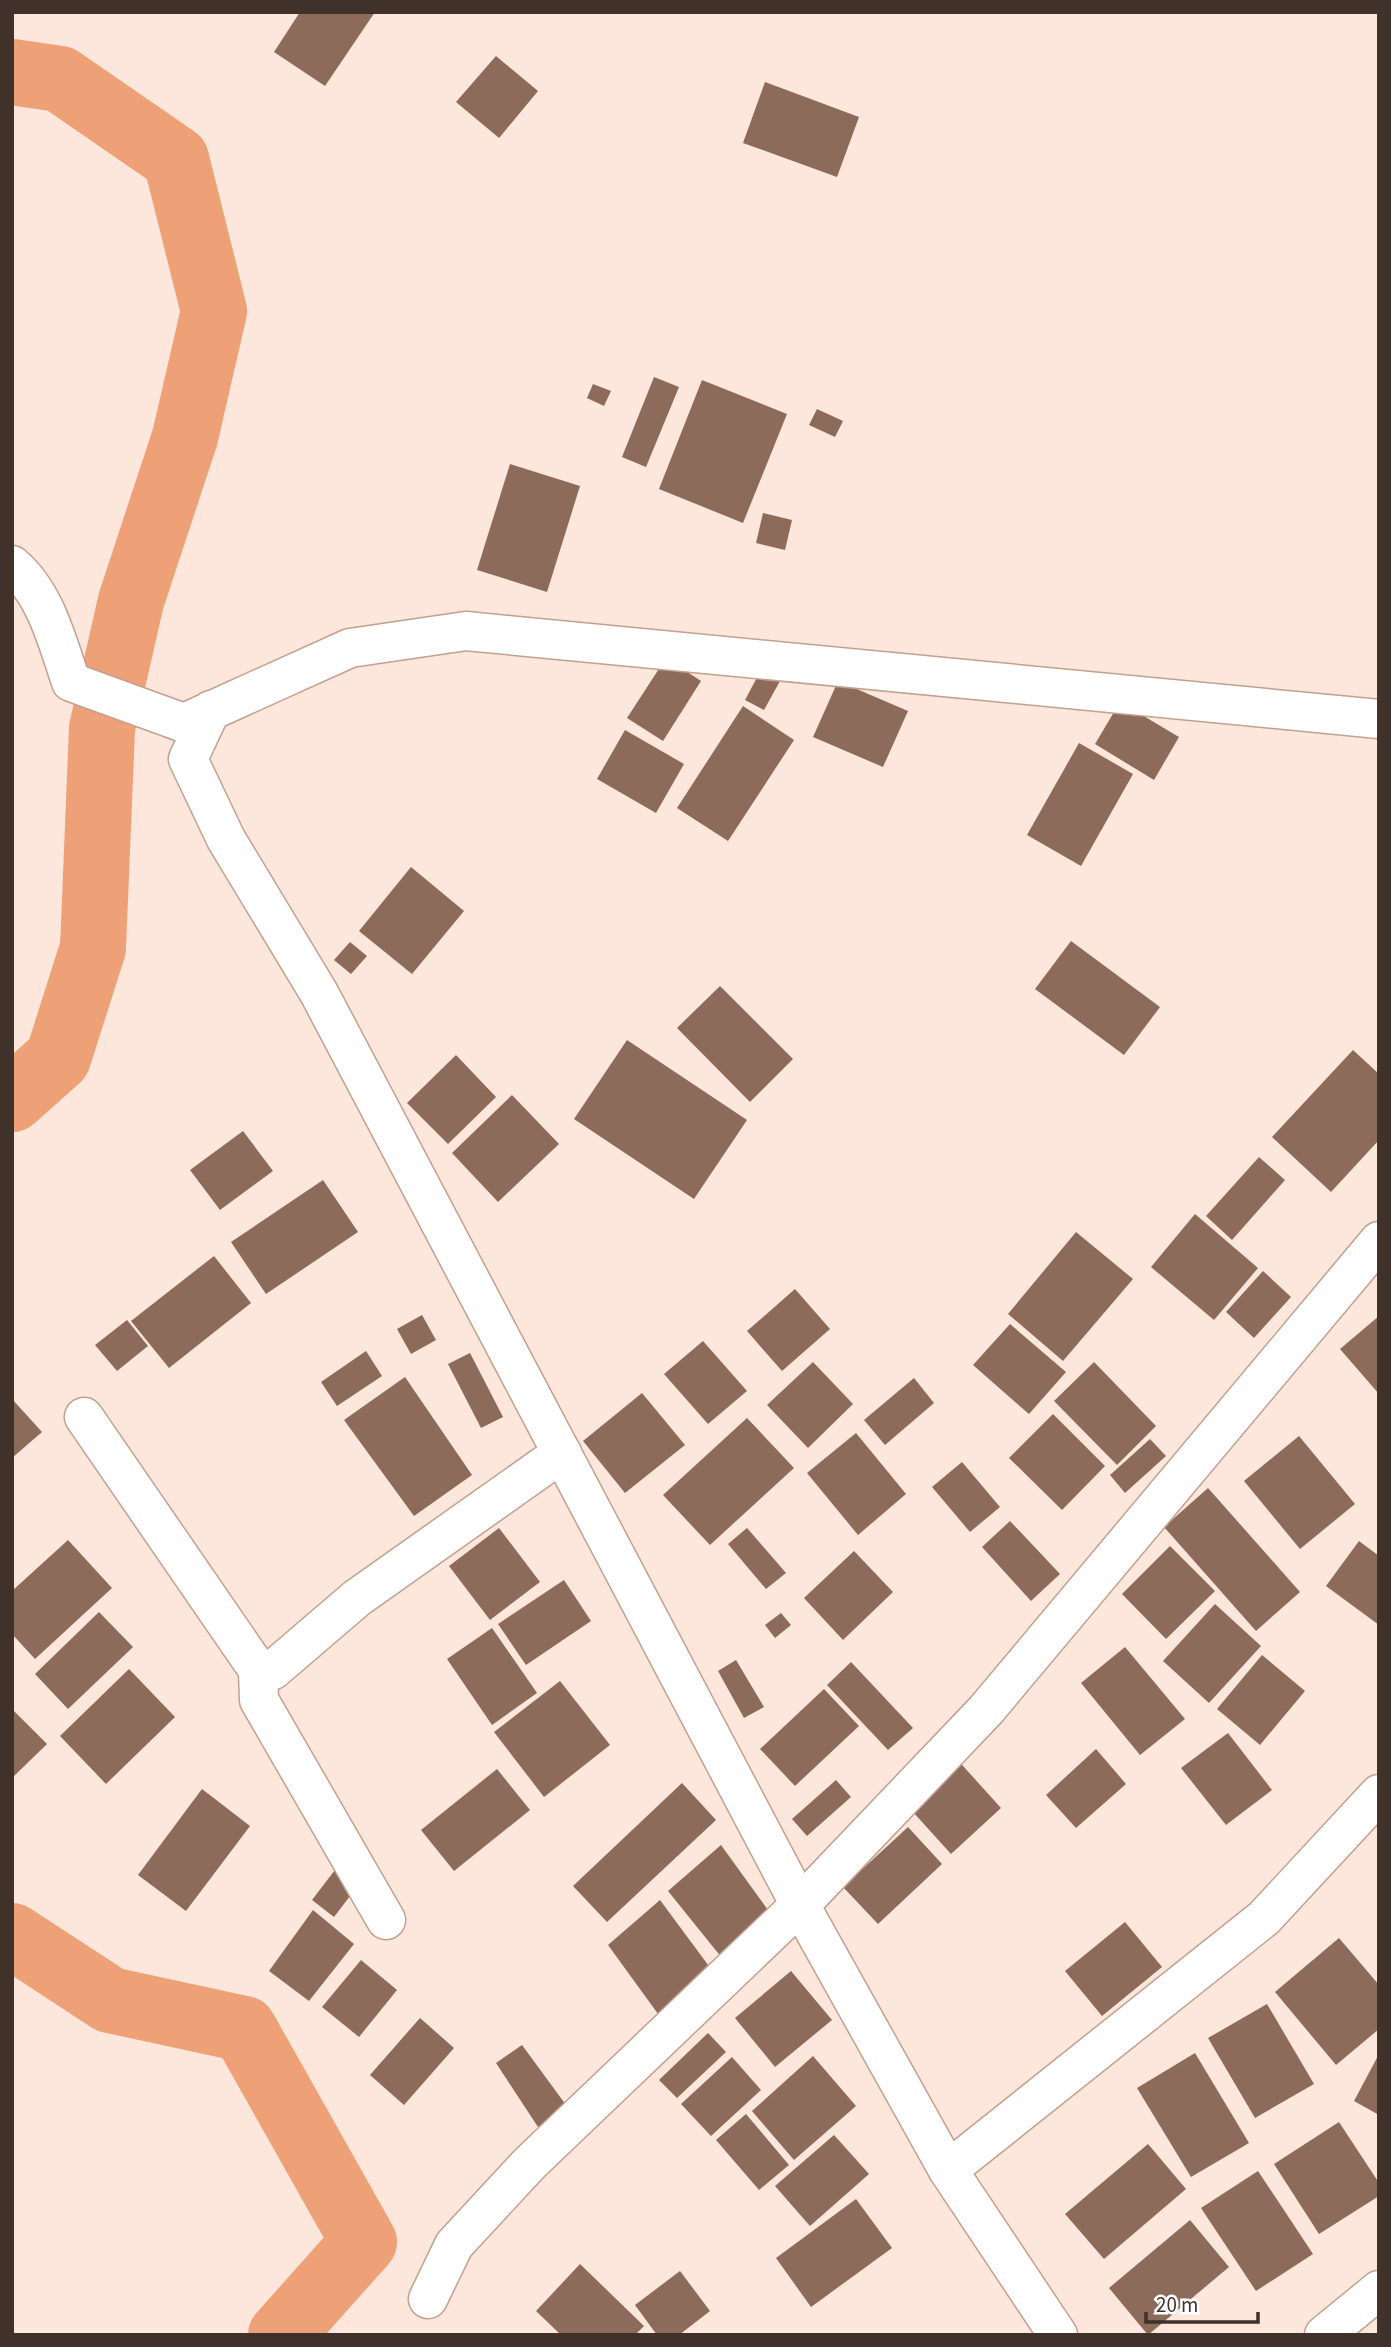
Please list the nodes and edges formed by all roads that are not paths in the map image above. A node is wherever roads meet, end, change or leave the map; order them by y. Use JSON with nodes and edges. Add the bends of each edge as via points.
{"nodes":[{"id":1,"x":12,"y":565,"type":"edge"},
{"id":2,"x":198,"y":717,"type":"junction"},
{"id":3,"x":1379,"y":719,"type":"edge"},
{"id":4,"x":1379,"y":1241,"type":"edge"},
{"id":5,"x":84,"y":1417,"type":"dead end"},
{"id":6,"x":562,"y":1453,"type":"junction"},
{"id":7,"x":258,"y":1670,"type":"junction"},
{"id":8,"x":1379,"y":1794,"type":"edge"},
{"id":9,"x":800,"y":1905,"type":"junction"},
{"id":10,"x":386,"y":1920,"type":"dead end"},
{"id":11,"x":948,"y":2169,"type":"junction"},
{"id":12,"x":1379,"y":2290,"type":"edge"},
{"id":13,"x":428,"y":2299,"type":"dead end"},
{"id":14,"x":1058,"y":2335,"type":"edge"},
{"id":15,"x":1324,"y":2335,"type":"edge"}],
"edges":[{"from":1,"to":2,"type":"street","via":[[27,578],[50,620],[71,682]]},
{"from":2,"to":3,"type":"street","via":[[350,648],[466,631]]},
{"from":2,"to":6,"type":"street","via":[[188,759],[209,805],[319,993]]},
{"from":4,"to":9,"type":"street","via":[[986,1710]]},
{"from":5,"to":7,"type":"street"},
{"from":6,"to":7,"type":"street","via":[[357,1598],[273,1670]]},
{"from":6,"to":9,"type":"street"},
{"from":7,"to":10,"type":"street","via":[[259,1700]]},
{"from":8,"to":11,"type":"street","via":[[1264,1918]]},
{"from":9,"to":11,"type":"street"},
{"from":9,"to":13,"type":"street","via":[[520,2174],[454,2245]]},
{"from":11,"to":14,"type":"street"},
{"from":12,"to":15,"type":"street"}]}
